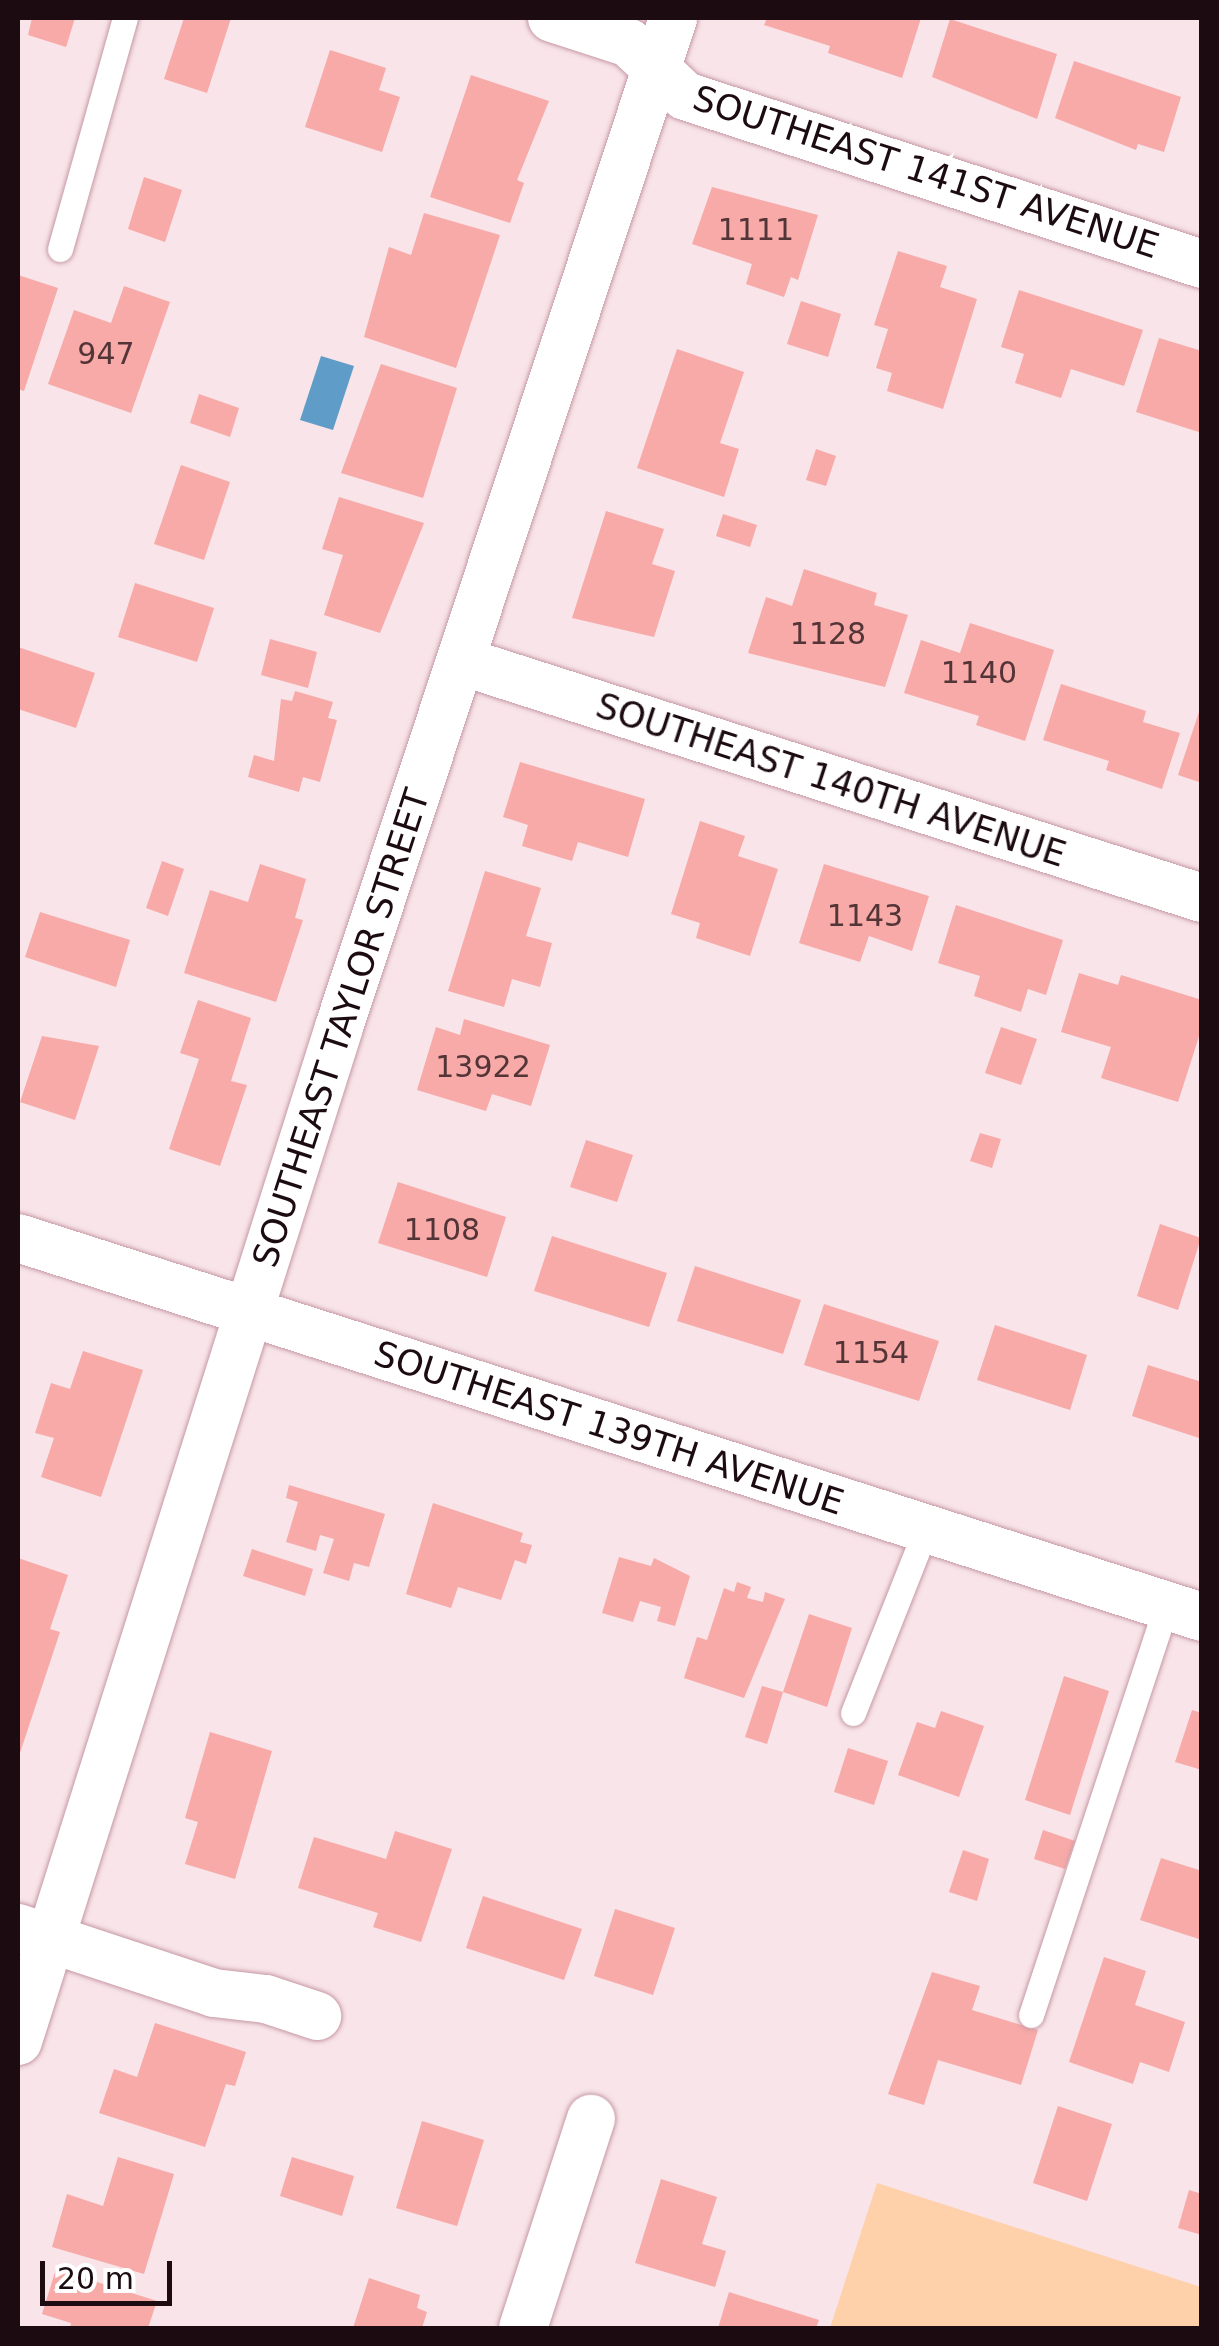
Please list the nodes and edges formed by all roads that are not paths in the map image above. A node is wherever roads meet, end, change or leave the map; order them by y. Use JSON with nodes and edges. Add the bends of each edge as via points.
{"nodes":[{"id":1,"x":125,"y":18,"type":"edge"},
{"id":2,"x":552,"y":18,"type":"edge"},
{"id":3,"x":673,"y":18,"type":"edge"},
{"id":4,"x":656,"y":68,"type":"junction"},
{"id":5,"x":60,"y":249,"type":"dead end"},
{"id":6,"x":1202,"y":264,"type":"edge"},
{"id":7,"x":462,"y":661,"type":"junction"},
{"id":8,"x":1202,"y":898,"type":"edge"},
{"id":9,"x":18,"y":1238,"type":"edge"},
{"id":10,"x":249,"y":1314,"type":"junction"},
{"id":11,"x":926,"y":1530,"type":"junction"},
{"id":12,"x":1184,"y":1611,"type":"edge"},
{"id":13,"x":854,"y":1713,"type":"dead end"},
{"id":14,"x":34,"y":1934,"type":"edge"},
{"id":15,"x":1030,"y":2015,"type":"dead end"},
{"id":16,"x":317,"y":2016,"type":"dead end"},
{"id":17,"x":18,"y":2041,"type":"edge"},
{"id":18,"x":591,"y":2119,"type":"dead end"},
{"id":19,"x":523,"y":2328,"type":"edge"}],
"edges":[{"from":1,"to":5,"type":"lane"},
{"from":2,"to":4,"type":"street","name":"SOUTHEAST 141ST AVENUE","via":[[630,43]]},
{"from":3,"to":4,"type":"street","name":"SOUTHEAST TAYLOR STREET"},
{"from":4,"to":6,"type":"street","name":"SOUTHEAST 141ST AVENUE","via":[[684,96]]},
{"from":4,"to":7,"type":"street","name":"SOUTHEAST TAYLOR STREET"},
{"from":7,"to":8,"type":"street","name":"SOUTHEAST 140TH AVENUE"},
{"from":7,"to":10,"type":"street","name":"SOUTHEAST TAYLOR STREET"},
{"from":9,"to":10,"type":"street","name":"SOUTHEAST 139TH AVENUE"},
{"from":10,"to":11,"type":"street","name":"SOUTHEAST 139TH AVENUE"},
{"from":10,"to":14,"type":"street","name":"SOUTHEAST TAYLOR STREET"},
{"from":11,"to":12,"type":"street","name":"SOUTHEAST 139TH AVENUE"},
{"from":11,"to":13,"type":"lane"},
{"from":12,"to":15,"type":"lane"},
{"from":14,"to":16,"type":"street","via":[[214,1993],[266,1999]]},
{"from":14,"to":17,"type":"street","name":"SOUTHEAST TAYLOR STREET"},
{"from":18,"to":19,"type":"street"}]}
